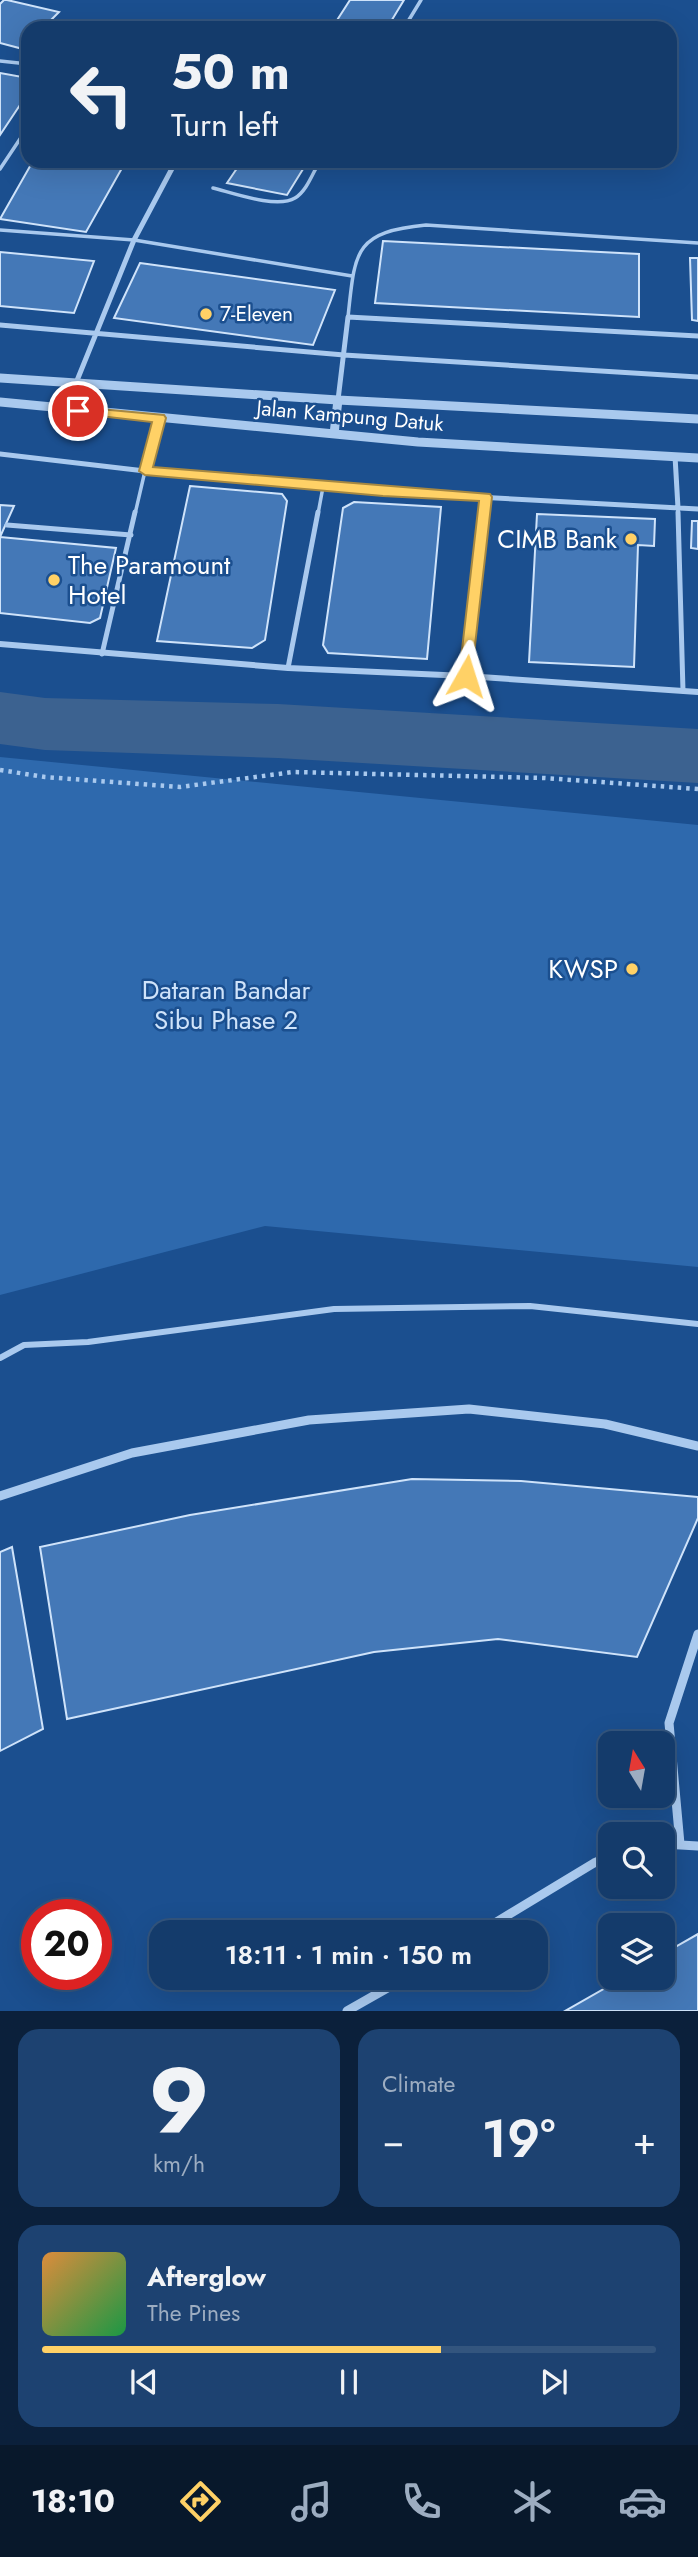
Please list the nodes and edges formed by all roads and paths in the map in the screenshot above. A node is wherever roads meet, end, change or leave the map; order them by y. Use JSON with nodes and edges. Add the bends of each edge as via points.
{"nodes":[{"id":1,"x":421,"y":0,"type":"edge"},
{"id":2,"x":408,"y":21,"type":"edge"},
{"id":3,"x":0,"y":61,"type":"edge"},
{"id":4,"x":21,"y":63,"type":"edge"},
{"id":5,"x":21,"y":138,"type":"edge"},
{"id":6,"x":172,"y":168,"type":"edge"},
{"id":7,"x":316,"y":168,"type":"edge"},
{"id":8,"x":0,"y":169,"type":"edge"},
{"id":9,"x":213,"y":188,"type":"dead end"},
{"id":10,"x":0,"y":230,"type":"edge"},
{"id":11,"x":134,"y":240,"type":"junction"},
{"id":12,"x":698,"y":243,"type":"edge"},
{"id":13,"x":352,"y":276,"type":"junction"},
{"id":14,"x":348,"y":317,"type":"junction"},
{"id":15,"x":0,"y":325,"type":"edge"},
{"id":16,"x":97,"y":332,"type":"junction"},
{"id":17,"x":698,"y":336,"type":"edge"},
{"id":18,"x":344,"y":355,"type":"junction"},
{"id":19,"x":698,"y":377,"type":"edge"},
{"id":20,"x":0,"y":378,"type":"edge"},
{"id":21,"x":76,"y":383,"type":"junction"},
{"id":22,"x":338,"y":400,"type":"junction"},
{"id":23,"x":0,"y":402,"type":"edge"},
{"id":24,"x":160,"y":418,"type":"junction"},
{"id":25,"x":698,"y":419,"type":"edge"},
{"id":26,"x":334,"y":434,"type":"junction"},
{"id":27,"x":0,"y":454,"type":"edge"},
{"id":28,"x":675,"y":456,"type":"junction"},
{"id":29,"x":698,"y":458,"type":"edge"},
{"id":30,"x":145,"y":471,"type":"junction"},
{"id":31,"x":323,"y":487,"type":"junction"},
{"id":32,"x":486,"y":497,"type":"junction"},
{"id":33,"x":678,"y":508,"type":"junction"},
{"id":34,"x":698,"y":509,"type":"edge"},
{"id":35,"x":7,"y":525,"type":"dead end"},
{"id":36,"x":131,"y":536,"type":"junction"},
{"id":37,"x":0,"y":644,"type":"edge"},
{"id":38,"x":102,"y":654,"type":"junction"},
{"id":39,"x":288,"y":668,"type":"junction"},
{"id":40,"x":466,"y":676,"type":"junction"},
{"id":41,"x":683,"y":691,"type":"junction"},
{"id":42,"x":698,"y":692,"type":"edge"},
{"id":43,"x":0,"y":770,"type":"edge"},
{"id":44,"x":698,"y":789,"type":"edge"},
{"id":45,"x":698,"y":1324,"type":"edge"},
{"id":46,"x":0,"y":1358,"type":"edge"},
{"id":47,"x":698,"y":1446,"type":"edge"},
{"id":48,"x":0,"y":1494,"type":"edge"},
{"id":49,"x":698,"y":1634,"type":"edge"},
{"id":50,"x":675,"y":1844,"type":"edge"},
{"id":51,"x":681,"y":1844,"type":"junction"},
{"id":52,"x":698,"y":1846,"type":"edge"},
{"id":53,"x":598,"y":1861,"type":"edge"},
{"id":54,"x":500,"y":1920,"type":"edge"},
{"id":55,"x":384,"y":1990,"type":"edge"},
{"id":56,"x":347,"y":2011,"type":"edge"}],
"edges":[{"from":1,"to":2,"type":"lane"},
{"from":3,"to":4,"type":"lane"},
{"from":5,"to":8,"type":"lane"},
{"from":6,"to":11,"type":"street"},
{"from":7,"to":9,"type":"lane","via":[[297,197],[287,201]]},
{"from":10,"to":11,"type":"lane"},
{"from":11,"to":13,"type":"lane"},
{"from":11,"to":16,"type":"street"},
{"from":12,"to":13,"type":"lane","via":[[403,226],[369,237]]},
{"from":13,"to":14,"type":"lane"},
{"from":14,"to":17,"type":"street"},
{"from":14,"to":18,"type":"street"},
{"from":15,"to":16,"type":"street"},
{"from":16,"to":18,"type":"street"},
{"from":16,"to":21,"type":"street"},
{"from":18,"to":19,"type":"street"},
{"from":18,"to":22,"type":"street"},
{"from":20,"to":21,"type":"street","name":"Jalan Kampung Datuk"},
{"from":21,"to":22,"type":"street","name":"Jalan Kampung Datuk"},
{"from":22,"to":25,"type":"street","name":"Jalan Kampung Datuk"},
{"from":22,"to":26,"type":"street"},
{"from":23,"to":24,"type":"street","name":"Jalan Kampung Datuk"},
{"from":24,"to":26,"type":"street","name":"Jalan Kampung Datuk"},
{"from":24,"to":30,"type":"street"},
{"from":26,"to":28,"type":"street","name":"Jalan Kampung Datuk"},
{"from":27,"to":30,"type":"street"},
{"from":28,"to":29,"type":"street","name":"Jalan Kampung Datuk"},
{"from":28,"to":33,"type":"street"},
{"from":30,"to":31,"type":"street"},
{"from":30,"to":36,"type":"lane"},
{"from":31,"to":32,"type":"street"},
{"from":31,"to":39,"type":"lane"},
{"from":32,"to":33,"type":"street"},
{"from":32,"to":40,"type":"lane"},
{"from":33,"to":34,"type":"street"},
{"from":33,"to":41,"type":"lane"},
{"from":35,"to":36,"type":"lane"},
{"from":36,"to":38,"type":"lane"},
{"from":37,"to":38,"type":"street"},
{"from":38,"to":39,"type":"street"},
{"from":39,"to":40,"type":"street"},
{"from":40,"to":41,"type":"street"},
{"from":41,"to":42,"type":"street"},
{"from":43,"to":44,"type":"path","via":[[180,787],[293,772],[544,778]]},
{"from":45,"to":46,"type":"lane","via":[[530,1306],[334,1309],[88,1342],[24,1345]]},
{"from":47,"to":48,"type":"street","via":[[606,1423],[469,1409],[323,1419],[132,1453]]},
{"from":49,"to":51,"type":"street","via":[[669,1723]]},
{"from":50,"to":51,"type":"street"},
{"from":51,"to":52,"type":"street"},
{"from":53,"to":54,"type":"street"},
{"from":55,"to":56,"type":"street"}]}
